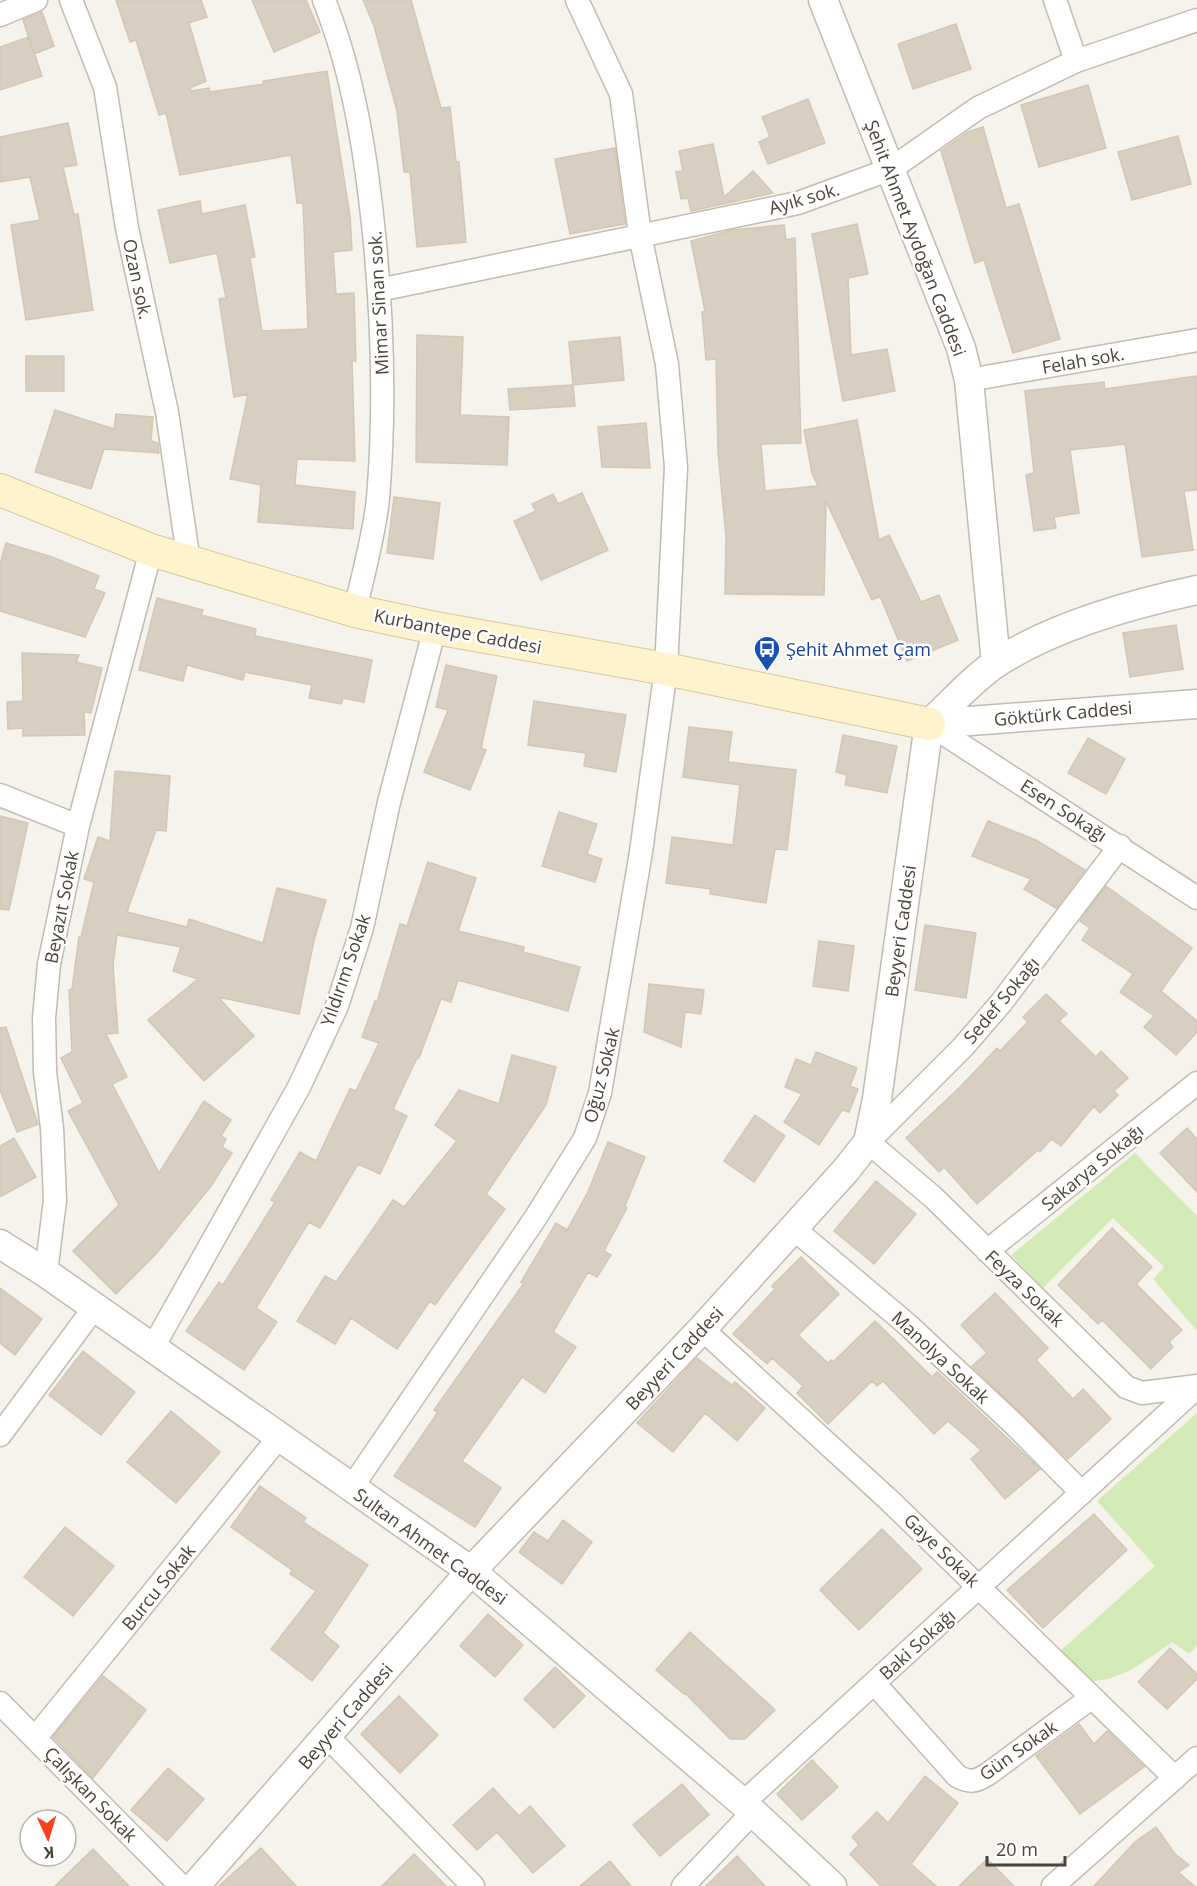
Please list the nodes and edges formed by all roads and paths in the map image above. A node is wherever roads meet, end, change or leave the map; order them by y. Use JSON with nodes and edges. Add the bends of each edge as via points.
{"nodes":[{"id":1,"x":36,"y":0,"type":"edge"},
{"id":2,"x":71,"y":0,"type":"edge"},
{"id":3,"x":324,"y":0,"type":"edge"},
{"id":4,"x":563,"y":0,"type":"edge"},
{"id":5,"x":823,"y":0,"type":"edge"},
{"id":6,"x":1055,"y":0,"type":"edge"},
{"id":7,"x":581,"y":9,"type":"edge"},
{"id":8,"x":0,"y":15,"type":"edge"},
{"id":9,"x":1197,"y":20,"type":"edge"},
{"id":10,"x":1076,"y":61,"type":"junction"},
{"id":11,"x":891,"y":169,"type":"junction"},
{"id":12,"x":640,"y":235,"type":"junction"},
{"id":13,"x":379,"y":290,"type":"junction"},
{"id":14,"x":1197,"y":340,"type":"edge"},
{"id":15,"x":969,"y":380,"type":"junction"},
{"id":16,"x":0,"y":490,"type":"edge"},
{"id":17,"x":151,"y":550,"type":"junction"},
{"id":18,"x":189,"y":562,"type":"junction"},
{"id":19,"x":1197,"y":591,"type":"edge"},
{"id":20,"x":355,"y":611,"type":"junction"},
{"id":21,"x":435,"y":628,"type":"junction"},
{"id":22,"x":996,"y":663,"type":"junction"},
{"id":23,"x":666,"y":669,"type":"junction"},
{"id":24,"x":1197,"y":704,"type":"edge"},
{"id":25,"x":929,"y":724,"type":"junction"},
{"id":26,"x":0,"y":795,"type":"edge"},
{"id":27,"x":78,"y":826,"type":"junction"},
{"id":28,"x":1120,"y":846,"type":"junction"},
{"id":29,"x":1197,"y":898,"type":"edge"},
{"id":30,"x":1197,"y":1083,"type":"edge"},
{"id":31,"x":868,"y":1142,"type":"junction"},
{"id":32,"x":793,"y":1228,"type":"junction"},
{"id":33,"x":0,"y":1244,"type":"edge"},
{"id":34,"x":987,"y":1251,"type":"junction"},
{"id":35,"x":46,"y":1273,"type":"junction"},
{"id":36,"x":94,"y":1308,"type":"junction"},
{"id":37,"x":702,"y":1329,"type":"junction"},
{"id":38,"x":152,"y":1349,"type":"junction"},
{"id":39,"x":1197,"y":1387,"type":"edge"},
{"id":40,"x":0,"y":1435,"type":"edge"},
{"id":41,"x":279,"y":1437,"type":"junction"},
{"id":42,"x":352,"y":1487,"type":"junction"},
{"id":43,"x":1082,"y":1493,"type":"junction"},
{"id":44,"x":471,"y":1571,"type":"junction"},
{"id":45,"x":979,"y":1586,"type":"junction"},
{"id":46,"x":874,"y":1683,"type":"junction"},
{"id":47,"x":1091,"y":1698,"type":"junction"},
{"id":48,"x":0,"y":1702,"type":"edge"},
{"id":49,"x":327,"y":1736,"type":"junction"},
{"id":50,"x":36,"y":1737,"type":"junction"},
{"id":51,"x":1197,"y":1758,"type":"edge"},
{"id":52,"x":1175,"y":1778,"type":"junction"},
{"id":53,"x":748,"y":1807,"type":"junction"},
{"id":54,"x":181,"y":1886,"type":"edge"},
{"id":55,"x":195,"y":1886,"type":"edge"},
{"id":56,"x":473,"y":1886,"type":"edge"},
{"id":57,"x":683,"y":1886,"type":"edge"},
{"id":58,"x":832,"y":1886,"type":"edge"},
{"id":59,"x":1053,"y":1886,"type":"edge"}],
"edges":[{"from":1,"to":8,"type":"street"},
{"from":2,"to":18,"type":"street","name":"Ozan sok.","via":[[105,87],[127,228],[167,412]]},
{"from":3,"to":13,"type":"street","name":"Mimar Sinan sok.","via":[[351,77],[370,186]]},
{"from":4,"to":7,"type":"street"},
{"from":5,"to":11,"type":"street","name":"Şehit Ahmet Aydoğan Caddesi"},
{"from":6,"to":10,"type":"street"},
{"from":7,"to":12,"type":"street","name":"Oğuz Sokak","via":[[621,94]]},
{"from":9,"to":10,"type":"street","name":"Ayık sok."},
{"from":10,"to":11,"type":"street","name":"Ayık sok.","via":[[978,108]]},
{"from":11,"to":12,"type":"street","name":"Ayık sok.","via":[[798,203]]},
{"from":11,"to":15,"type":"street","name":"Şehit Ahmet Aydoğan Caddesi","via":[[961,348]]},
{"from":12,"to":13,"type":"street","name":"Ayık sok."},
{"from":12,"to":23,"type":"street","name":"Oğuz Sokak","via":[[667,364],[676,468]]},
{"from":13,"to":20,"type":"street","name":"Mimar Sinan sok.","via":[[383,396],[378,501]]},
{"from":14,"to":15,"type":"street","name":"Felah sok."},
{"from":15,"to":22,"type":"street","name":"Şehit Ahmet Aydoğan Caddesi"},
{"from":16,"to":17,"type":"main road","name":"Kurbantepe Caddesi"},
{"from":17,"to":18,"type":"main road","name":"Kurbantepe Caddesi"},
{"from":17,"to":27,"type":"street","name":"Beyazıt Sokak"},
{"from":18,"to":20,"type":"main road","name":"Kurbantepe Caddesi"},
{"from":19,"to":22,"type":"street","via":[[1110,614],[1029,645]]},
{"from":20,"to":21,"type":"main road","name":"Kurbantepe Caddesi"},
{"from":21,"to":23,"type":"main road","name":"Kurbantepe Caddesi"},
{"from":21,"to":38,"type":"street","name":"Yıldırım Sokak","via":[[389,802],[362,927],[337,1006],[299,1087]]},
{"from":22,"to":25,"type":"street"},
{"from":23,"to":25,"type":"main road","name":"Kurbantepe Caddesi"},
{"from":23,"to":42,"type":"street","name":"Oğuz Sokak","via":[[617,1005],[594,1115],[585,1138],[536,1217]]},
{"from":24,"to":25,"type":"street","name":"Göktürk Caddesi"},
{"from":25,"to":28,"type":"street","name":"Esen Sokağı"},
{"from":25,"to":31,"type":"street","name":"Beyyeri Caddesi"},
{"from":26,"to":27,"type":"street"},
{"from":27,"to":35,"type":"street","name":"Beyazıt Sokak","via":[[49,964],[44,1018],[55,1200]]},
{"from":28,"to":29,"type":"street","name":"Esen Sokağı"},
{"from":28,"to":31,"type":"street","name":"Sedef Sokağı","via":[[993,1012]]},
{"from":30,"to":34,"type":"street","name":"Sakarya Sokağı"},
{"from":31,"to":32,"type":"street","name":"Beyyeri Caddesi"},
{"from":31,"to":34,"type":"street","name":"Feyza Sokak","via":[[934,1198]]},
{"from":32,"to":37,"type":"street","name":"Beyyeri Caddesi"},
{"from":32,"to":43,"type":"street","name":"Manolya Sokak","via":[[908,1325]]},
{"from":33,"to":35,"type":"street","name":"Sultan Ahmet Caddesi"},
{"from":34,"to":39,"type":"street","name":"Feyza Sokak","via":[[1126,1387],[1142,1393]]},
{"from":35,"to":36,"type":"street","name":"Sultan Ahmet Caddesi"},
{"from":36,"to":38,"type":"street","name":"Sultan Ahmet Caddesi"},
{"from":36,"to":40,"type":"street"},
{"from":37,"to":44,"type":"street","name":"Beyyeri Caddesi"},
{"from":37,"to":45,"type":"street","name":"Gaye Sokak"},
{"from":38,"to":41,"type":"street","name":"Sultan Ahmet Caddesi"},
{"from":39,"to":43,"type":"street","name":"Baki Sokağı"},
{"from":41,"to":42,"type":"street","name":"Sultan Ahmet Caddesi"},
{"from":41,"to":50,"type":"street","name":"Burcu Sokak"},
{"from":42,"to":44,"type":"street","name":"Sultan Ahmet Caddesi"},
{"from":43,"to":45,"type":"street","name":"Baki Sokağı"},
{"from":44,"to":49,"type":"street","name":"Beyyeri Caddesi"},
{"from":44,"to":53,"type":"street","name":"Sultan Ahmet Caddesi"},
{"from":45,"to":46,"type":"street","name":"Baki Sokağı"},
{"from":45,"to":47,"type":"street","name":"Gaye Sokak"},
{"from":46,"to":47,"type":"street","name":"Gün Sokak","via":[[957,1776],[968,1782],[988,1774]]},
{"from":46,"to":53,"type":"street","name":"Baki Sokağı"},
{"from":47,"to":52,"type":"street","name":"Gaye Sokak"},
{"from":48,"to":50,"type":"street","name":"Çalışkan Sokak"},
{"from":49,"to":55,"type":"street","name":"Beyyeri Caddesi"},
{"from":49,"to":56,"type":"street"},
{"from":50,"to":54,"type":"street","name":"Çalışkan Sokak"},
{"from":51,"to":52,"type":"street"},
{"from":52,"to":59,"type":"street"},
{"from":53,"to":57,"type":"street","name":"Baki Sokağı"},
{"from":53,"to":58,"type":"street","name":"Sultan Ahmet Caddesi"}]}
